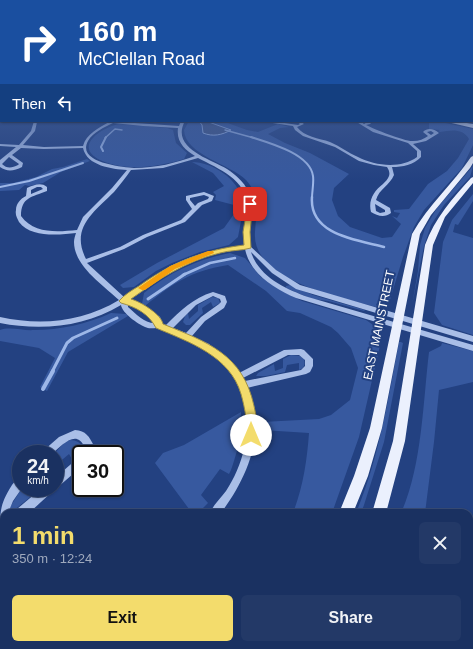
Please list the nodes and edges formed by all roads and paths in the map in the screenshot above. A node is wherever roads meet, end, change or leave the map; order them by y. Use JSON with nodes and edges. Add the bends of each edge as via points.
{"nodes":[{"id":1,"x":34,"y":122,"type":"edge"},
{"id":2,"x":108,"y":122,"type":"edge"},
{"id":3,"x":121,"y":122,"type":"edge"},
{"id":4,"x":182,"y":122,"type":"edge"},
{"id":5,"x":290,"y":122,"type":"edge"},
{"id":6,"x":299,"y":122,"type":"edge"},
{"id":7,"x":358,"y":122,"type":"edge"},
{"id":8,"x":370,"y":122,"type":"edge"},
{"id":9,"x":451,"y":122,"type":"edge"},
{"id":10,"x":363,"y":125,"type":"junction"},
{"id":11,"x":295,"y":126,"type":"junction"},
{"id":12,"x":473,"y":126,"type":"edge"},
{"id":13,"x":180,"y":127,"type":"junction"},
{"id":14,"x":430,"y":136,"type":"dead end"},
{"id":15,"x":412,"y":143,"type":"junction"},
{"id":16,"x":0,"y":145,"type":"edge"},
{"id":17,"x":19,"y":146,"type":"junction"},
{"id":18,"x":84,"y":147,"type":"junction"},
{"id":19,"x":10,"y":155,"type":"junction"},
{"id":20,"x":199,"y":156,"type":"junction"},
{"id":21,"x":473,"y":158,"type":"edge"},
{"id":22,"x":389,"y":166,"type":"junction"},
{"id":23,"x":130,"y":169,"type":"junction"},
{"id":24,"x":473,"y":178,"type":"edge"},
{"id":25,"x":28,"y":195,"type":"dead end"},
{"id":26,"x":374,"y":201,"type":"dead end"},
{"id":27,"x":195,"y":209,"type":"junction"},
{"id":28,"x":79,"y":231,"type":"junction"},
{"id":29,"x":248,"y":247,"type":"junction"},
{"id":30,"x":84,"y":262,"type":"junction"},
{"id":31,"x":124,"y":301,"type":"junction"},
{"id":32,"x":0,"y":320,"type":"edge"},
{"id":33,"x":398,"y":321,"type":"junction"},
{"id":34,"x":163,"y":327,"type":"junction"},
{"id":35,"x":416,"y":327,"type":"junction"},
{"id":36,"x":186,"y":337,"type":"junction"},
{"id":37,"x":473,"y":339,"type":"edge"},
{"id":38,"x":473,"y":348,"type":"edge"},
{"id":39,"x":238,"y":377,"type":"junction"},
{"id":40,"x":243,"y":384,"type":"junction"},
{"id":41,"x":56,"y":445,"type":"edge"},
{"id":42,"x":89,"y":445,"type":"edge"},
{"id":43,"x":72,"y":469,"type":"edge"},
{"id":44,"x":64,"y":476,"type":"edge"},
{"id":45,"x":12,"y":494,"type":"edge"},
{"id":46,"x":40,"y":497,"type":"edge"},
{"id":47,"x":4,"y":509,"type":"edge"},
{"id":48,"x":26,"y":509,"type":"edge"},
{"id":49,"x":219,"y":509,"type":"edge"},
{"id":50,"x":348,"y":509,"type":"edge"},
{"id":51,"x":380,"y":509,"type":"edge"}],
"edges":[{"from":1,"to":17,"type":"street","via":[[36,127],[33,132]]},
{"from":2,"to":18,"type":"street","via":[[90,136]]},
{"from":3,"to":13,"type":"street"},
{"from":4,"to":13,"type":"street"},
{"from":5,"to":11,"type":"street"},
{"from":6,"to":11,"type":"street","via":[[302,124]]},
{"from":7,"to":10,"type":"street"},
{"from":8,"to":10,"type":"street"},
{"from":9,"to":12,"type":"main road"},
{"from":10,"to":15,"type":"street"},
{"from":11,"to":22,"type":"street","via":[[303,135],[335,145],[359,159]]},
{"from":13,"to":20,"type":"street","via":[[182,142]]},
{"from":14,"to":15,"type":"street","via":[[423,141]]},
{"from":15,"to":22,"type":"street","via":[[420,152],[418,158],[405,164]]},
{"from":16,"to":17,"type":"street"},
{"from":17,"to":18,"type":"street"},
{"from":17,"to":19,"type":"street"},
{"from":18,"to":23,"type":"street","via":[[88,155],[96,161]]},
{"from":19,"to":19,"type":"street","via":[[0,164],[11,169],[20,166],[21,164]]},
{"from":20,"to":23,"type":"street","via":[[165,166]]},
{"from":20,"to":29,"type":"street","via":[[234,176],[247,192],[250,204]]},
{"from":21,"to":33,"type":"main road","name":"EAST MAINSTREET","via":[[430,210],[419,229]]},
{"from":22,"to":26,"type":"street","via":[[391,177],[378,189]]},
{"from":23,"to":28,"type":"street","via":[[89,213]]},
{"from":24,"to":35,"type":"main road","via":[[445,212],[433,233],[427,254]]},
{"from":25,"to":28,"type":"street","via":[[17,211],[18,218],[25,225],[42,231]]},
{"from":27,"to":27,"type":"street","via":[[210,200],[212,196],[204,193],[188,197]]},
{"from":27,"to":30,"type":"street","via":[[179,223]]},
{"from":28,"to":30,"type":"street","via":[[78,247]]},
{"from":29,"to":31,"type":"street","via":[[220,250],[183,262],[159,275]]},
{"from":29,"to":33,"type":"street","via":[[249,255],[256,267],[283,289],[310,301]]},
{"from":30,"to":31,"type":"street","via":[[91,272]]},
{"from":31,"to":32,"type":"street","via":[[98,313],[60,322],[30,324]]},
{"from":31,"to":34,"type":"street","via":[[134,303],[158,319]]},
{"from":31,"to":34,"type":"street","via":[[125,308],[136,317],[150,326]]},
{"from":33,"to":35,"type":"street"},
{"from":33,"to":50,"type":"main road","name":"EAST MAINSTREET","via":[[371,445]]},
{"from":34,"to":36,"type":"street"},
{"from":34,"to":36,"type":"street","via":[[200,300],[213,294],[223,298],[222,306],[207,315]]},
{"from":35,"to":37,"type":"street"},
{"from":35,"to":38,"type":"street"},
{"from":35,"to":51,"type":"main road","via":[[395,459]]},
{"from":36,"to":39,"type":"street","via":[[220,355]]},
{"from":39,"to":40,"type":"street"},
{"from":39,"to":40,"type":"street","via":[[287,352],[301,352],[309,359],[309,369],[301,374]]},
{"from":40,"to":49,"type":"street","via":[[252,419],[250,444],[239,477]]},
{"from":41,"to":42,"type":"street","via":[[65,437],[76,434],[85,437]]},
{"from":43,"to":44,"type":"street"},
{"from":45,"to":47,"type":"street"},
{"from":46,"to":48,"type":"street"}]}
